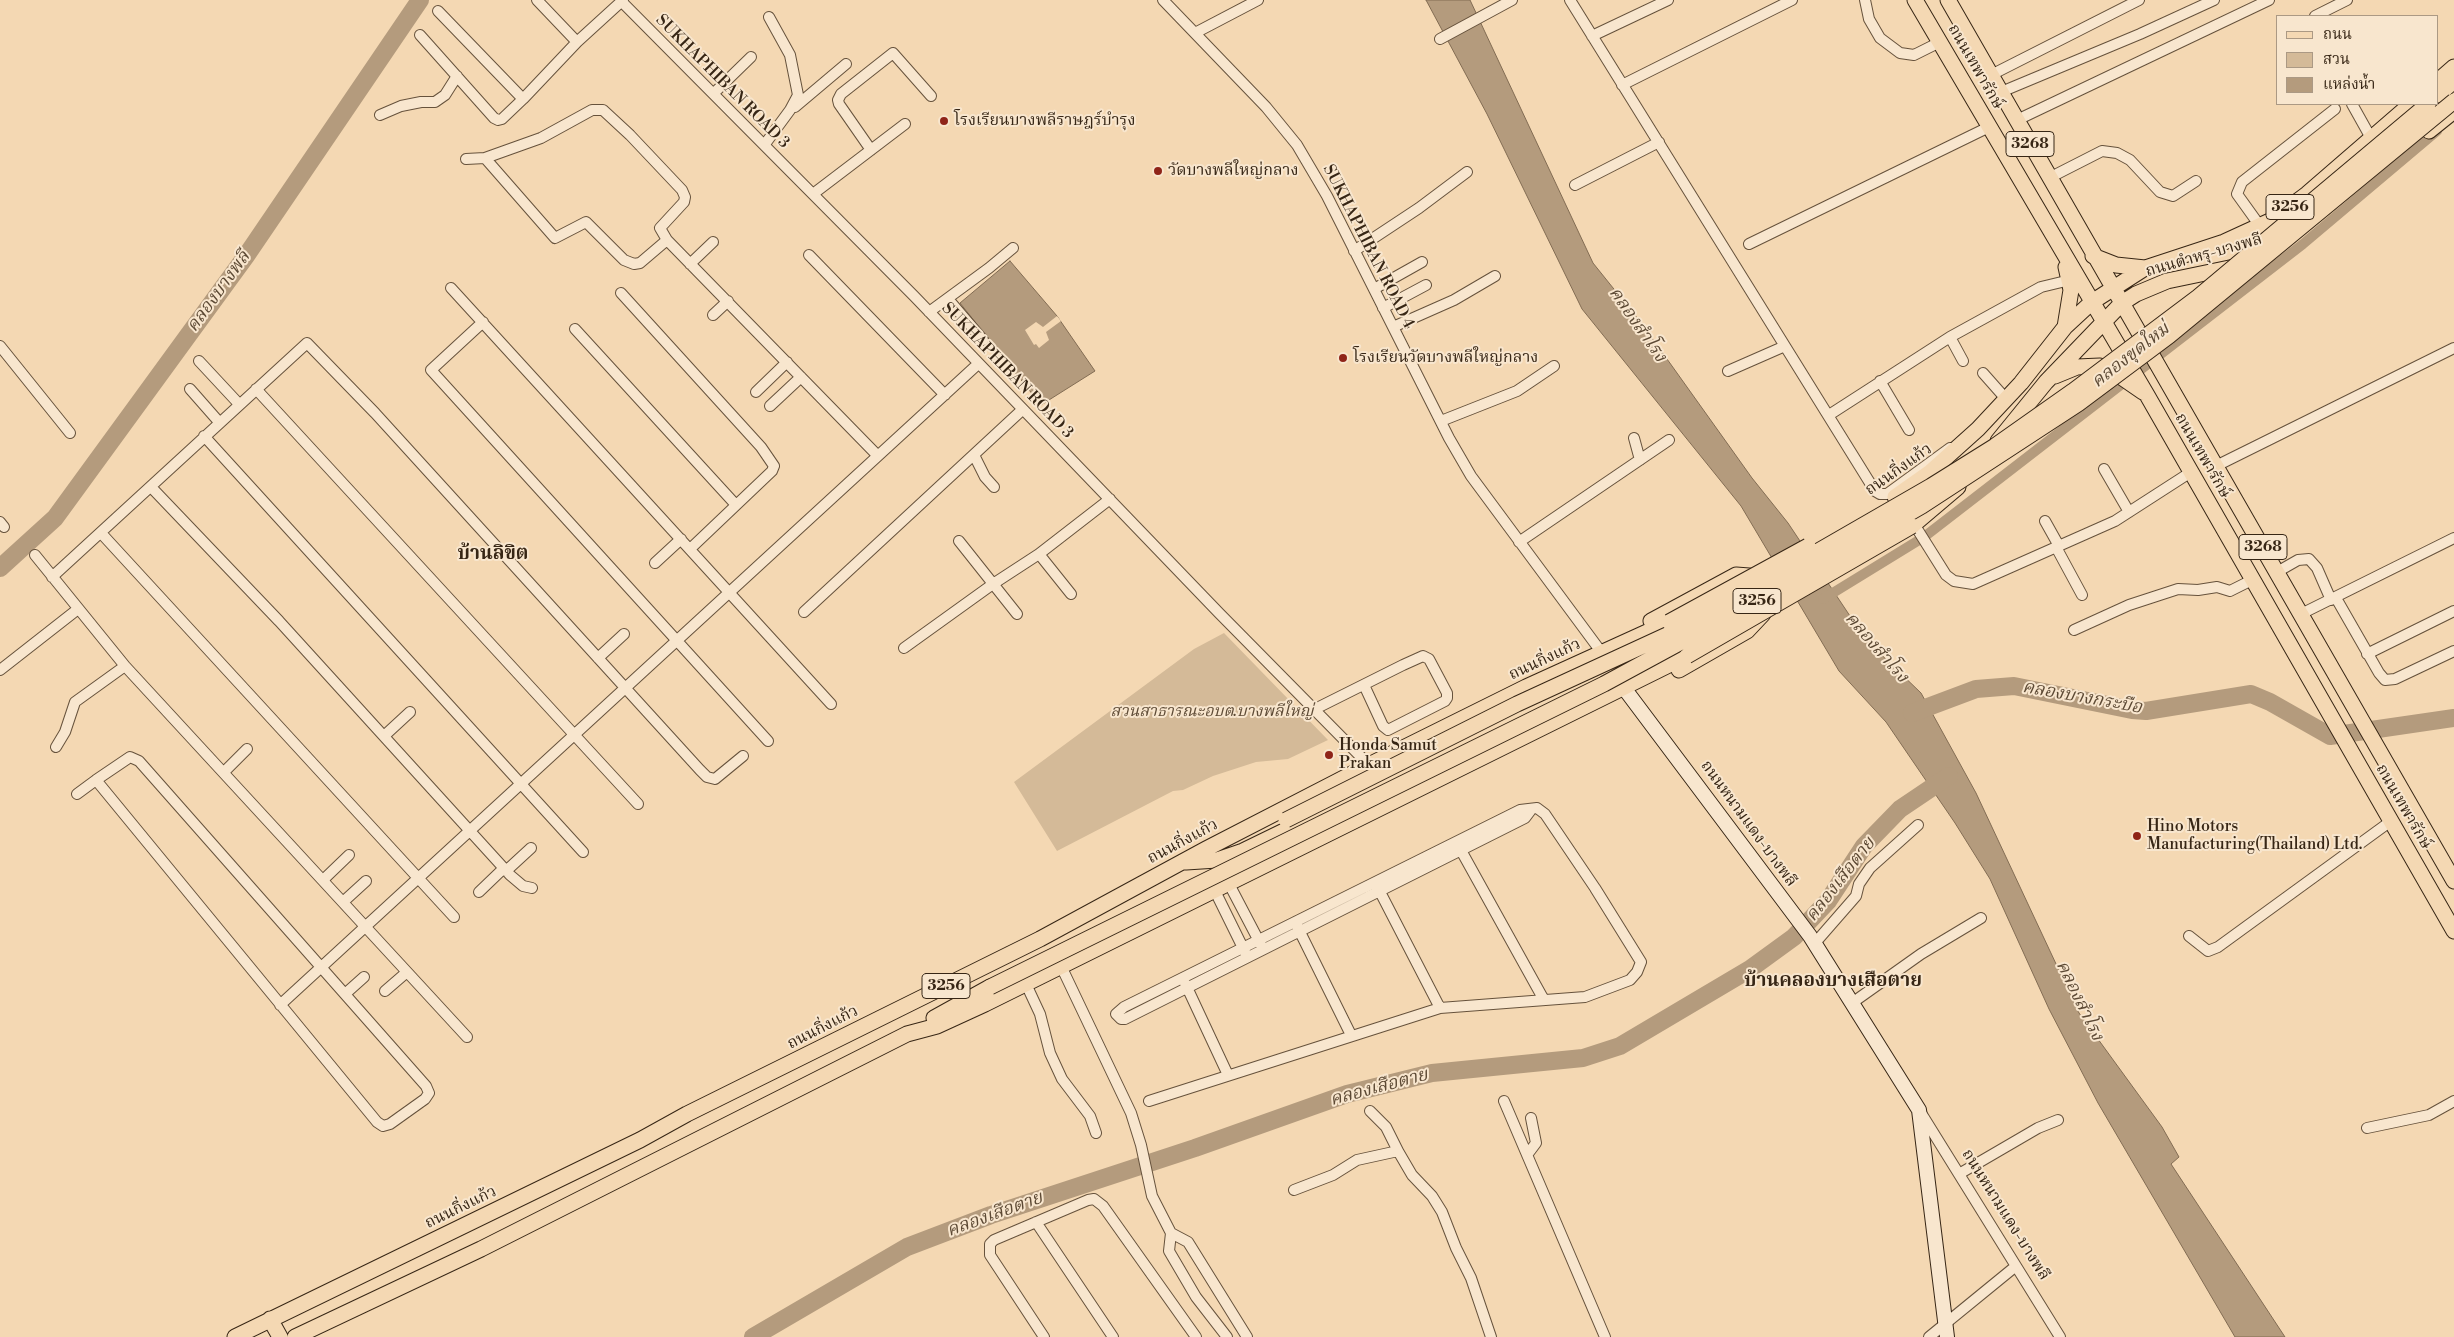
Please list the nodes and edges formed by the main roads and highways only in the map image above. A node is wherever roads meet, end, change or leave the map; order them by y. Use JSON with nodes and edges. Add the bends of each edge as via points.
{"nodes":[{"id":1,"x":1915,"y":0,"type":"edge"},
{"id":2,"x":1948,"y":0,"type":"edge"},
{"id":3,"x":2454,"y":67,"type":"edge"},
{"id":4,"x":2439,"y":79,"type":"edge"},
{"id":5,"x":2454,"y":81,"type":"edge"},
{"id":6,"x":2439,"y":94,"type":"edge"},
{"id":7,"x":2454,"y":101,"type":"edge"},
{"id":8,"x":2410,"y":105,"type":"edge"},
{"id":9,"x":2427,"y":105,"type":"edge"},
{"id":10,"x":2454,"y":111,"type":"edge"},
{"id":11,"x":2060,"y":246,"type":"junction"},
{"id":12,"x":2094,"y":256,"type":"junction"},
{"id":13,"x":2145,"y":268,"type":"junction"},
{"id":14,"x":2112,"y":288,"type":"junction"},
{"id":15,"x":2148,"y":289,"type":"junction"},
{"id":16,"x":2092,"y":302,"type":"junction"},
{"id":17,"x":2122,"y":304,"type":"junction"},
{"id":18,"x":2133,"y":322,"type":"junction"},
{"id":19,"x":2065,"y":327,"type":"junction"},
{"id":20,"x":2106,"y":327,"type":"junction"},
{"id":21,"x":2046,"y":382,"type":"junction"},
{"id":22,"x":2147,"y":395,"type":"junction"},
{"id":23,"x":1654,"y":630,"type":"junction"},
{"id":24,"x":1618,"y":646,"type":"junction"},
{"id":25,"x":1611,"y":672,"type":"junction"},
{"id":26,"x":1641,"y":680,"type":"junction"},
{"id":27,"x":1625,"y":688,"type":"junction"},
{"id":28,"x":1205,"y":861,"type":"junction"},
{"id":29,"x":1182,"y":862,"type":"junction"},
{"id":30,"x":2454,"y":881,"type":"edge"},
{"id":31,"x":2454,"y":931,"type":"edge"},
{"id":32,"x":917,"y":1030,"type":"junction"},
{"id":33,"x":270,"y":1319,"type":"junction"},
{"id":34,"x":235,"y":1337,"type":"edge"},
{"id":35,"x":280,"y":1337,"type":"edge"},
{"id":36,"x":295,"y":1337,"type":"edge"},
{"id":37,"x":1947,"y":1337,"type":"edge"}],
"edges":[{"from":1,"to":11,"type":"main road","name":"ถนนเทพารักษ์","number":"3268"},
{"from":2,"to":12,"type":"main road","name":"ถนนเทพารักษ์","number":"3268"},
{"from":3,"to":4,"type":"main road"},
{"from":5,"to":6,"type":"main road"},
{"from":7,"to":32,"type":"main road","number":"3256","bridge":true,"via":[[2169,336],[2070,410],[1922,506],[1604,684],[990,987]]},
{"from":8,"to":13,"type":"main road","name":"ถนนตำหรุ-บางพลี","number":"3256","via":[[2307,194],[2260,226],[2224,242]]},
{"from":9,"to":28,"type":"main road","number":"3256","bridge":true,"via":[[2198,297],[2073,391],[1931,486],[1695,622],[1517,704]]},
{"from":10,"to":15,"type":"main road","name":"ถนนตำหรุ-บางพลี","number":"3256","bridge":true,"via":[[2281,250],[2249,264],[2167,281]]},
{"from":11,"to":16,"type":"main road","name":"ถนนเทพารักษ์","number":"3268"},
{"from":11,"to":19,"type":"main road","via":[[2071,290]]},
{"from":12,"to":13,"type":"main road","via":[[2116,265]]},
{"from":12,"to":14,"type":"main road","name":"ถนนเทพารักษ์","number":"3268"},
{"from":13,"to":14,"type":"main road","name":"ถนนตำหรุ-บางพลี","number":"3256"},
{"from":14,"to":16,"type":"main road","name":"ถนนตำหรุ-บางพลี","number":"3256"},
{"from":14,"to":17,"type":"main road","name":"ถนนเทพารักษ์","number":"3268"},
{"from":15,"to":17,"type":"main road","name":"ถนนตำหรุ-บางพลี","number":"3256"},
{"from":15,"to":18,"type":"main road","via":[[2140,300]]},
{"from":16,"to":19,"type":"main road","name":"ถนนกิ่งแก้ว","number":"3256"},
{"from":16,"to":20,"type":"main road","name":"ถนนเทพารักษ์","number":"3268"},
{"from":17,"to":18,"type":"main road","name":"ถนนเทพารักษ์","number":"3268"},
{"from":17,"to":20,"type":"main road","name":"ถนนตำหรุ-บางพลี","number":"3256"},
{"from":18,"to":30,"type":"main road","name":"ถนนเทพารักษ์","number":"3268","bridge":true},
{"from":19,"to":23,"type":"main road","name":"ถนนกิ่งแก้ว","number":"3256","bridge":true,"via":[[2006,399],[1961,446],[1929,473],[1895,497]]},
{"from":20,"to":21,"type":"main road","number":"3256"},
{"from":20,"to":22,"type":"main road","name":"ถนนเทพารักษ์","number":"3268","bridge":true},
{"from":21,"to":22,"type":"main road","via":[[2068,370],[2090,365],[2114,372]]},
{"from":21,"to":26,"type":"main road","number":"3256","bridge":true,"via":[[1980,464],[1915,528]]},
{"from":22,"to":31,"type":"main road","name":"ถนนเทพารักษ์","number":"3268"},
{"from":23,"to":24,"type":"main road","name":"ถนนกิ่งแก้ว","number":"3256"},
{"from":23,"to":25,"type":"main road"},
{"from":24,"to":26,"type":"main road","via":[[1652,620],[1724,580],[1736,575],[1749,576],[1766,605],[1761,618],[1747,632],[1672,674]]},
{"from":24,"to":29,"type":"main road","name":"ถนนกิ่งแก้ว","number":"3256","via":[[1369,765]]},
{"from":25,"to":27,"type":"main road","name":"ถนนหนามแดง-บางพลี"},
{"from":25,"to":28,"type":"main road","number":"3256","via":[[1243,851]]},
{"from":26,"to":27,"type":"main road","number":"3256"},
{"from":27,"to":32,"type":"main road","number":"3256","via":[[1026,984],[945,1023]]},
{"from":27,"to":37,"type":"main road","name":"ถนนหนามแดง-บางพลี","via":[[1812,939],[1920,1110]]},
{"from":28,"to":29,"type":"main road","number":"3256"},
{"from":29,"to":33,"type":"main road","name":"ถนนกิ่งแก้ว","number":"3256","via":[[1040,939],[640,1140]]},
{"from":32,"to":36,"type":"main road","number":"3256","via":[[481,1249]]},
{"from":33,"to":34,"type":"main road","name":"ถนนกิ่งแก้ว","number":"3256"},
{"from":33,"to":35,"type":"main road"}]}
